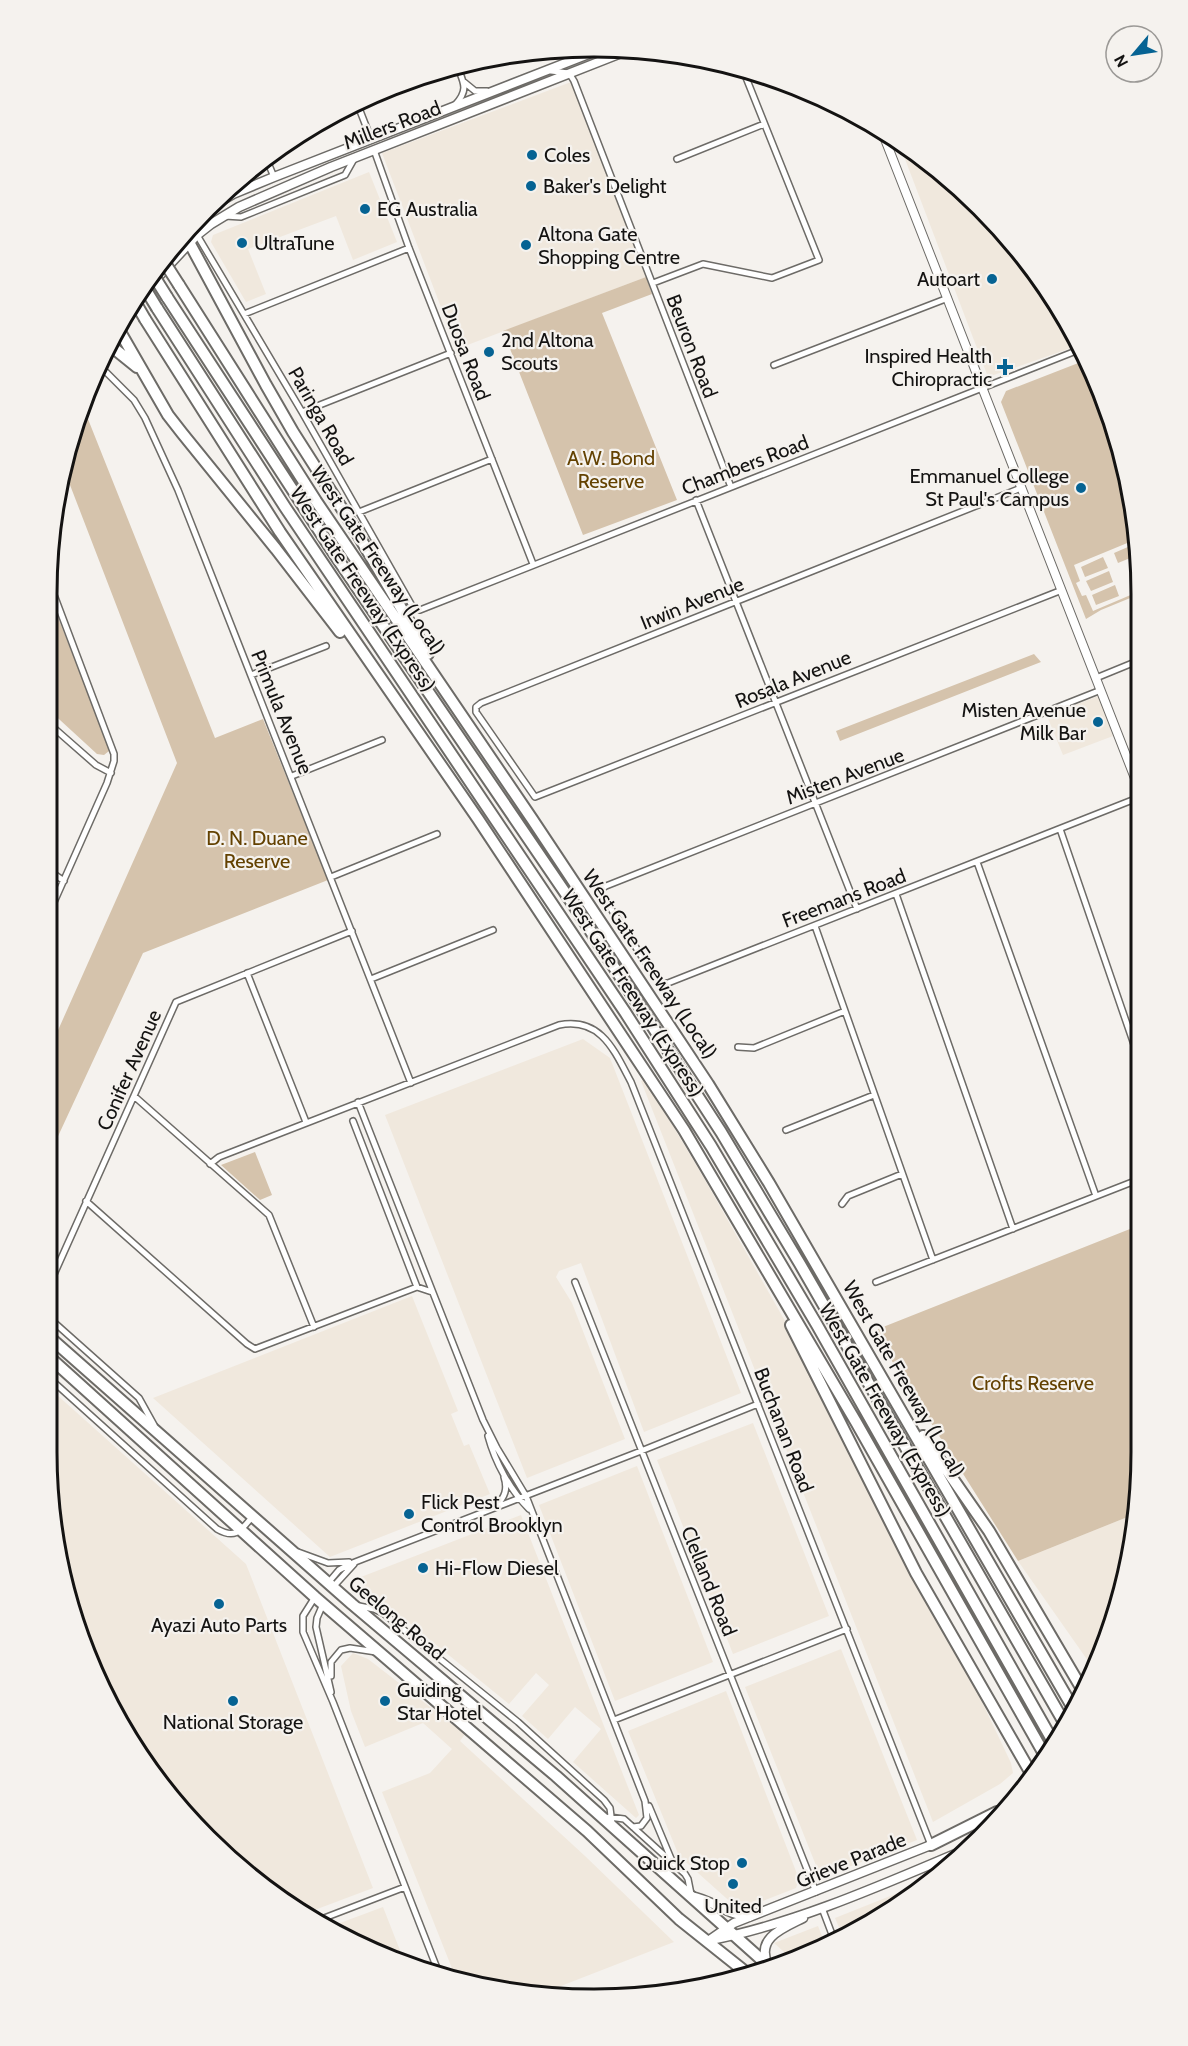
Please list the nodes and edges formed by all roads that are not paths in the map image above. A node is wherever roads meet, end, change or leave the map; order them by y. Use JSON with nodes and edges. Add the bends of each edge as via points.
{"nodes":[{"id":1,"x":580,"y":57,"type":"edge"},
{"id":2,"x":610,"y":57,"type":"edge"},
{"id":3,"x":545,"y":71,"type":"junction"},
{"id":4,"x":569,"y":73,"type":"junction"},
{"id":5,"x":460,"y":74,"type":"edge"},
{"id":6,"x":746,"y":79,"type":"edge"},
{"id":7,"x":463,"y":81,"type":"junction"},
{"id":8,"x":491,"y":92,"type":"junction"},
{"id":9,"x":454,"y":106,"type":"junction"},
{"id":10,"x":360,"y":110,"type":"edge"},
{"id":11,"x":764,"y":124,"type":"junction"},
{"id":12,"x":371,"y":139,"type":"junction"},
{"id":13,"x":887,"y":145,"type":"edge"},
{"id":14,"x":374,"y":150,"type":"junction"},
{"id":15,"x":355,"y":158,"type":"junction"},
{"id":16,"x":677,"y":159,"type":"dead end"},
{"id":17,"x":269,"y":166,"type":"edge"},
{"id":18,"x":274,"y":177,"type":"junction"},
{"id":19,"x":240,"y":190,"type":"edge"},
{"id":20,"x":224,"y":216,"type":"junction"},
{"id":21,"x":196,"y":233,"type":"edge"},
{"id":22,"x":191,"y":239,"type":"edge"},
{"id":23,"x":191,"y":239,"type":"edge"},
{"id":24,"x":409,"y":248,"type":"junction"},
{"id":25,"x":168,"y":267,"type":"edge"},
{"id":26,"x":158,"y":282,"type":"edge"},
{"id":27,"x":652,"y":283,"type":"junction"},
{"id":28,"x":149,"y":295,"type":"edge"},
{"id":29,"x":948,"y":297,"type":"junction"},
{"id":30,"x":139,"y":309,"type":"edge"},
{"id":31,"x":244,"y":314,"type":"junction"},
{"id":32,"x":123,"y":336,"type":"edge"},
{"id":33,"x":116,"y":349,"type":"edge"},
{"id":34,"x":1074,"y":352,"type":"edge"},
{"id":35,"x":451,"y":353,"type":"junction"},
{"id":36,"x":774,"y":365,"type":"dead end"},
{"id":37,"x":105,"y":371,"type":"edge"},
{"id":38,"x":144,"y":373,"type":"junction"},
{"id":39,"x":982,"y":388,"type":"junction"},
{"id":40,"x":302,"y":412,"type":"junction"},
{"id":41,"x":492,"y":459,"type":"junction"},
{"id":42,"x":731,"y":487,"type":"junction"},
{"id":43,"x":1021,"y":488,"type":"junction"},
{"id":44,"x":696,"y":500,"type":"junction"},
{"id":45,"x":359,"y":512,"type":"junction"},
{"id":46,"x":534,"y":564,"type":"junction"},
{"id":47,"x":1062,"y":590,"type":"junction"},
{"id":48,"x":57,"y":602,"type":"edge"},
{"id":49,"x":736,"y":602,"type":"junction"},
{"id":50,"x":420,"y":610,"type":"joint"},
{"id":51,"x":326,"y":646,"type":"dead end"},
{"id":52,"x":1131,"y":664,"type":"edge"},
{"id":53,"x":251,"y":675,"type":"junction"},
{"id":54,"x":1096,"y":678,"type":"junction"},
{"id":55,"x":388,"y":688,"type":"junction"},
{"id":56,"x":1101,"y":690,"type":"junction"},
{"id":57,"x":775,"y":702,"type":"junction"},
{"id":58,"x":57,"y":730,"type":"edge"},
{"id":59,"x":382,"y":740,"type":"dead end"},
{"id":60,"x":1131,"y":768,"type":"edge"},
{"id":61,"x":111,"y":773,"type":"junction"},
{"id":62,"x":292,"y":776,"type":"junction"},
{"id":63,"x":535,"y":797,"type":"joint"},
{"id":64,"x":1131,"y":801,"type":"edge"},
{"id":65,"x":815,"y":804,"type":"junction"},
{"id":66,"x":532,"y":819,"type":"junction"},
{"id":67,"x":1060,"y":829,"type":"junction"},
{"id":68,"x":437,"y":834,"type":"dead end"},
{"id":69,"x":977,"y":862,"type":"junction"},
{"id":70,"x":57,"y":875,"type":"edge"},
{"id":71,"x":331,"y":877,"type":"junction"},
{"id":72,"x":64,"y":880,"type":"junction"},
{"id":73,"x":600,"y":890,"type":"joint"},
{"id":74,"x":896,"y":894,"type":"junction"},
{"id":75,"x":57,"y":896,"type":"edge"},
{"id":76,"x":857,"y":909,"type":"junction"},
{"id":77,"x":815,"y":926,"type":"junction"},
{"id":78,"x":493,"y":930,"type":"dead end"},
{"id":79,"x":352,"y":931,"type":"junction"},
{"id":80,"x":247,"y":973,"type":"junction"},
{"id":81,"x":371,"y":979,"type":"junction"},
{"id":82,"x":845,"y":1011,"type":"junction"},
{"id":83,"x":1131,"y":1036,"type":"edge"},
{"id":84,"x":738,"y":1047,"type":"dead end"},
{"id":85,"x":411,"y":1083,"type":"junction"},
{"id":86,"x":874,"y":1095,"type":"junction"},
{"id":87,"x":134,"y":1096,"type":"junction"},
{"id":88,"x":358,"y":1102,"type":"junction"},
{"id":89,"x":352,"y":1121,"type":"dead end"},
{"id":90,"x":306,"y":1122,"type":"junction"},
{"id":91,"x":786,"y":1130,"type":"dead end"},
{"id":92,"x":380,"y":1159,"type":"junction"},
{"id":93,"x":210,"y":1164,"type":"junction"},
{"id":94,"x":368,"y":1164,"type":"junction"},
{"id":95,"x":707,"y":1168,"type":"junction"},
{"id":96,"x":902,"y":1174,"type":"junction"},
{"id":97,"x":1131,"y":1182,"type":"edge"},
{"id":98,"x":1096,"y":1196,"type":"junction"},
{"id":99,"x":86,"y":1202,"type":"junction"},
{"id":100,"x":842,"y":1204,"type":"dead end"},
{"id":101,"x":1013,"y":1229,"type":"junction"},
{"id":102,"x":933,"y":1260,"type":"junction"},
{"id":103,"x":57,"y":1267,"type":"edge"},
{"id":104,"x":425,"y":1273,"type":"junction"},
{"id":105,"x":575,"y":1282,"type":"dead end"},
{"id":106,"x":876,"y":1282,"type":"dead end"},
{"id":107,"x":417,"y":1287,"type":"junction"},
{"id":108,"x":432,"y":1292,"type":"junction"},
{"id":109,"x":57,"y":1325,"type":"edge"},
{"id":110,"x":314,"y":1327,"type":"junction"},
{"id":111,"x":57,"y":1344,"type":"edge"},
{"id":112,"x":57,"y":1364,"type":"edge"},
{"id":113,"x":57,"y":1385,"type":"edge"},
{"id":114,"x":758,"y":1404,"type":"junction"},
{"id":115,"x":899,"y":1405,"type":"junction"},
{"id":116,"x":483,"y":1420,"type":"junction"},
{"id":117,"x":159,"y":1436,"type":"junction"},
{"id":118,"x":641,"y":1451,"type":"junction"},
{"id":119,"x":498,"y":1463,"type":"junction"},
{"id":120,"x":526,"y":1496,"type":"junction"},
{"id":121,"x":519,"y":1499,"type":"junction"},
{"id":122,"x":530,"y":1510,"type":"junction"},
{"id":123,"x":487,"y":1512,"type":"junction"},
{"id":124,"x":253,"y":1516,"type":"junction"},
{"id":125,"x":240,"y":1530,"type":"junction"},
{"id":126,"x":290,"y":1549,"type":"junction"},
{"id":127,"x":357,"y":1561,"type":"junction"},
{"id":128,"x":330,"y":1585,"type":"junction"},
{"id":129,"x":319,"y":1601,"type":"junction"},
{"id":130,"x":352,"y":1604,"type":"junction"},
{"id":131,"x":847,"y":1629,"type":"junction"},
{"id":132,"x":378,"y":1652,"type":"junction"},
{"id":133,"x":730,"y":1675,"type":"junction"},
{"id":134,"x":1079,"y":1683,"type":"edge"},
{"id":135,"x":333,"y":1702,"type":"junction"},
{"id":136,"x":1069,"y":1702,"type":"edge"},
{"id":137,"x":1061,"y":1717,"type":"edge"},
{"id":138,"x":614,"y":1720,"type":"junction"},
{"id":139,"x":1049,"y":1735,"type":"edge"},
{"id":140,"x":1041,"y":1748,"type":"edge"},
{"id":141,"x":1028,"y":1767,"type":"edge"},
{"id":142,"x":639,"y":1786,"type":"junction"},
{"id":143,"x":989,"y":1816,"type":"edge"},
{"id":144,"x":612,"y":1823,"type":"junction"},
{"id":145,"x":980,"y":1825,"type":"edge"},
{"id":146,"x":633,"y":1827,"type":"junction"},
{"id":147,"x":931,"y":1845,"type":"junction"},
{"id":148,"x":947,"y":1857,"type":"edge"},
{"id":149,"x":938,"y":1861,"type":"junction"},
{"id":150,"x":672,"y":1862,"type":"junction"},
{"id":151,"x":405,"y":1887,"type":"junction"},
{"id":152,"x":816,"y":1892,"type":"junction"},
{"id":153,"x":691,"y":1896,"type":"junction"},
{"id":154,"x":822,"y":1908,"type":"junction"},
{"id":155,"x":326,"y":1917,"type":"edge"},
{"id":156,"x":752,"y":1917,"type":"junction"},
{"id":157,"x":730,"y":1932,"type":"junction"},
{"id":158,"x":832,"y":1934,"type":"edge"},
{"id":159,"x":708,"y":1941,"type":"junction"},
{"id":160,"x":767,"y":1961,"type":"edge"},
{"id":161,"x":763,"y":1962,"type":"edge"},
{"id":162,"x":436,"y":1965,"type":"edge"},
{"id":163,"x":741,"y":1969,"type":"edge"}],
"edges":[{"from":1,"to":3,"type":"main road","name":"Millers Road"},
{"from":2,"to":4,"type":"main road","name":"Millers Road"},
{"from":3,"to":4,"type":"street"},
{"from":3,"to":8,"type":"main road","name":"Millers Road"},
{"from":4,"to":14,"type":"main road","name":"Millers Road"},
{"from":4,"to":27,"type":"street","name":"Beuron Road"},
{"from":5,"to":7,"type":"street"},
{"from":6,"to":11,"type":"street"},
{"from":7,"to":8,"type":"street","via":[[475,92]]},
{"from":7,"to":9,"type":"street","via":[[464,93]]},
{"from":8,"to":9,"type":"main road","name":"Millers Road"},
{"from":9,"to":12,"type":"main road","name":"Millers Road"},
{"from":10,"to":12,"type":"street"},
{"from":11,"to":16,"type":"street"},
{"from":11,"to":27,"type":"street","via":[[819,260],[772,278],[703,264]]},
{"from":12,"to":14,"type":"main road"},
{"from":12,"to":18,"type":"main road","name":"Millers Road"},
{"from":13,"to":29,"type":"main road"},
{"from":14,"to":15,"type":"main road","name":"Millers Road"},
{"from":14,"to":24,"type":"street","name":"Duosa Road"},
{"from":15,"to":20,"type":"main road","name":"Millers Road"},
{"from":15,"to":20,"type":"street","via":[[345,175],[241,217]]},
{"from":17,"to":18,"type":"street"},
{"from":18,"to":19,"type":"main road","name":"Millers Road"},
{"from":20,"to":21,"type":"main road","name":"Millers Road"},
{"from":22,"to":31,"type":"street","name":"Paringa Road"},
{"from":23,"to":66,"type":"highway","via":[[294,432],[426,651],[498,757]]},
{"from":24,"to":31,"type":"street"},
{"from":24,"to":35,"type":"street","name":"Duosa Road"},
{"from":25,"to":66,"type":"highway","name":"West Gate Freeway (Local)","bridge":true,"via":[[316,501]]},
{"from":26,"to":137,"type":"highway","name":"West Gate Freeway (Express)","bridge":true,"via":[[721,1132]]},
{"from":27,"to":42,"type":"street","name":"Beuron Road"},
{"from":28,"to":139,"type":"highway","name":"West Gate Freeway (Express)","bridge":true,"via":[[285,507],[613,993],[711,1146]]},
{"from":29,"to":36,"type":"street"},
{"from":29,"to":39,"type":"main road"},
{"from":30,"to":55,"type":"highway","bridge":true,"via":[[280,532]]},
{"from":31,"to":40,"type":"street","name":"Paringa Road"},
{"from":32,"to":38,"type":"highway"},
{"from":33,"to":38,"type":"highway"},
{"from":34,"to":39,"type":"street","name":"Chambers Road"},
{"from":35,"to":40,"type":"street"},
{"from":35,"to":41,"type":"street","name":"Duosa Road"},
{"from":37,"to":53,"type":"street","name":"Primula Avenue","via":[[134,400],[145,418],[178,490]]},
{"from":38,"to":55,"type":"highway","via":[[188,441]]},
{"from":39,"to":42,"type":"street","name":"Chambers Road"},
{"from":39,"to":43,"type":"main road"},
{"from":40,"to":45,"type":"street","name":"Paringa Road"},
{"from":41,"to":45,"type":"street"},
{"from":41,"to":46,"type":"street","name":"Duosa Road"},
{"from":42,"to":44,"type":"street","name":"Chambers Road"},
{"from":43,"to":47,"type":"main road"},
{"from":43,"to":49,"type":"street","name":"Irwin Avenue"},
{"from":44,"to":46,"type":"street","name":"Chambers Road"},
{"from":44,"to":49,"type":"street"},
{"from":45,"to":50,"type":"street","name":"Paringa Road","via":[[412,606]]},
{"from":46,"to":50,"type":"street","name":"Chambers Road"},
{"from":47,"to":54,"type":"main road"},
{"from":47,"to":57,"type":"street","name":"Rosala Avenue"},
{"from":48,"to":61,"type":"street","via":[[112,744]]},
{"from":49,"to":57,"type":"street"},
{"from":49,"to":63,"type":"street","name":"Irwin Avenue","via":[[476,706],[476,712]]},
{"from":51,"to":53,"type":"street"},
{"from":52,"to":54,"type":"street"},
{"from":53,"to":62,"type":"street","name":"Primula Avenue"},
{"from":54,"to":56,"type":"main road"},
{"from":55,"to":95,"type":"highway"},
{"from":56,"to":60,"type":"main road"},
{"from":56,"to":65,"type":"street","name":"Misten Avenue"},
{"from":57,"to":63,"type":"street","name":"Rosala Avenue"},
{"from":57,"to":65,"type":"street"},
{"from":58,"to":61,"type":"street","via":[[96,765]]},
{"from":59,"to":62,"type":"street"},
{"from":61,"to":72,"type":"street"},
{"from":62,"to":71,"type":"street","name":"Primula Avenue"},
{"from":64,"to":67,"type":"street","name":"Freemans Road"},
{"from":65,"to":73,"type":"street","name":"Misten Avenue"},
{"from":65,"to":76,"type":"street"},
{"from":66,"to":115,"type":"highway","name":"West Gate Freeway (Local)","via":[[720,1103]]},
{"from":67,"to":69,"type":"street","name":"Freemans Road"},
{"from":67,"to":83,"type":"street"},
{"from":68,"to":71,"type":"street"},
{"from":69,"to":74,"type":"street","name":"Freemans Road"},
{"from":69,"to":98,"type":"street"},
{"from":70,"to":72,"type":"street"},
{"from":71,"to":79,"type":"street","name":"Primula Avenue"},
{"from":72,"to":75,"type":"street"},
{"from":73,"to":77,"type":"street","name":"Freemans Road","via":[[655,977],[663,983]]},
{"from":74,"to":76,"type":"street","name":"Freemans Road"},
{"from":74,"to":101,"type":"street"},
{"from":76,"to":77,"type":"street","name":"Freemans Road"},
{"from":77,"to":82,"type":"street"},
{"from":78,"to":81,"type":"street"},
{"from":79,"to":80,"type":"street","name":"Conifer Avenue"},
{"from":79,"to":81,"type":"street","name":"Primula Avenue"},
{"from":80,"to":87,"type":"street","name":"Conifer Avenue","via":[[176,1002]]},
{"from":80,"to":90,"type":"street"},
{"from":81,"to":85,"type":"street","name":"Primula Avenue"},
{"from":82,"to":84,"type":"street","via":[[754,1048]]},
{"from":82,"to":86,"type":"street"},
{"from":85,"to":88,"type":"street"},
{"from":85,"to":114,"type":"street","name":"Buchanan Road","via":[[559,1025],[580,1023],[598,1031],[612,1047],[631,1082]]},
{"from":86,"to":91,"type":"street"},
{"from":86,"to":96,"type":"street"},
{"from":87,"to":93,"type":"street"},
{"from":87,"to":99,"type":"street","name":"Conifer Avenue"},
{"from":88,"to":90,"type":"street"},
{"from":88,"to":92,"type":"street"},
{"from":89,"to":94,"type":"street"},
{"from":90,"to":93,"type":"street"},
{"from":92,"to":94,"type":"street"},
{"from":92,"to":104,"type":"street"},
{"from":93,"to":110,"type":"street","via":[[272,1219]]},
{"from":94,"to":107,"type":"street"},
{"from":95,"to":140,"type":"highway"},
{"from":95,"to":141,"type":"highway","via":[[916,1573]]},
{"from":96,"to":100,"type":"street","via":[[849,1196]]},
{"from":96,"to":102,"type":"street"},
{"from":97,"to":98,"type":"street"},
{"from":98,"to":101,"type":"street"},
{"from":99,"to":103,"type":"street","name":"Conifer Avenue"},
{"from":99,"to":110,"type":"street","via":[[255,1349]]},
{"from":101,"to":102,"type":"street"},
{"from":102,"to":106,"type":"street"},
{"from":104,"to":107,"type":"street"},
{"from":104,"to":108,"type":"street"},
{"from":105,"to":118,"type":"street","name":"Clelland Road"},
{"from":107,"to":108,"type":"street"},
{"from":107,"to":110,"type":"street"},
{"from":108,"to":116,"type":"street"},
{"from":109,"to":117,"type":"street","via":[[144,1403]]},
{"from":111,"to":117,"type":"highway","name":"Geelong Road"},
{"from":112,"to":125,"type":"highway","name":"Geelong Road"},
{"from":113,"to":125,"type":"street","via":[[218,1529],[230,1535]]},
{"from":114,"to":118,"type":"street"},
{"from":114,"to":131,"type":"street","name":"Buchanan Road"},
{"from":115,"to":134,"type":"highway","via":[[989,1531]]},
{"from":115,"to":136,"type":"highway","name":"West Gate Freeway (Local)"},
{"from":116,"to":119,"type":"street"},
{"from":116,"to":120,"type":"street"},
{"from":117,"to":124,"type":"highway","name":"Geelong Road"},
{"from":118,"to":120,"type":"street"},
{"from":118,"to":133,"type":"street","name":"Clelland Road"},
{"from":119,"to":121,"type":"street"},
{"from":119,"to":123,"type":"street","via":[[505,1480],[505,1494]]},
{"from":120,"to":121,"type":"street"},
{"from":120,"to":122,"type":"street"},
{"from":121,"to":122,"type":"street"},
{"from":121,"to":123,"type":"street"},
{"from":122,"to":138,"type":"street"},
{"from":123,"to":127,"type":"street"},
{"from":124,"to":125,"type":"street"},
{"from":124,"to":126,"type":"highway","name":"Geelong Road"},
{"from":125,"to":129,"type":"highway","name":"Geelong Road"},
{"from":126,"to":127,"type":"street","via":[[328,1563]]},
{"from":126,"to":128,"type":"highway","name":"Geelong Road"},
{"from":127,"to":128,"type":"street","via":[[342,1569]]},
{"from":128,"to":129,"type":"highway"},
{"from":128,"to":130,"type":"highway","name":"Geelong Road"},
{"from":129,"to":132,"type":"highway","name":"Geelong Road"},
{"from":129,"to":135,"type":"street","via":[[315,1627]]},
{"from":129,"to":135,"type":"street","via":[[304,1613],[303,1629]]},
{"from":130,"to":144,"type":"highway","name":"Geelong Road"},
{"from":130,"to":144,"type":"street","via":[[383,1613],[518,1722],[608,1803]]},
{"from":131,"to":133,"type":"street"},
{"from":131,"to":147,"type":"street","name":"Buchanan Road"},
{"from":132,"to":135,"type":"street","via":[[347,1648],[337,1653],[331,1664]]},
{"from":132,"to":159,"type":"highway","name":"Geelong Road"},
{"from":133,"to":138,"type":"street"},
{"from":133,"to":152,"type":"street","name":"Clelland Road"},
{"from":135,"to":151,"type":"street"},
{"from":138,"to":142,"type":"street"},
{"from":142,"to":146,"type":"street","via":[[648,1815],[644,1823]]},
{"from":142,"to":150,"type":"street"},
{"from":143,"to":147,"type":"highway"},
{"from":144,"to":146,"type":"street","via":[[623,1818]]},
{"from":144,"to":153,"type":"highway","name":"Geelong Road"},
{"from":145,"to":147,"type":"main road","name":"Grieve Parade"},
{"from":146,"to":150,"type":"street"},
{"from":147,"to":149,"type":"main road"},
{"from":147,"to":152,"type":"main road","name":"Grieve Parade"},
{"from":148,"to":149,"type":"main road","name":"Grieve Parade"},
{"from":149,"to":154,"type":"main road","name":"Grieve Parade"},
{"from":150,"to":153,"type":"street","via":[[688,1877]]},
{"from":151,"to":155,"type":"street"},
{"from":151,"to":162,"type":"street"},
{"from":152,"to":154,"type":"main road"},
{"from":152,"to":156,"type":"main road","name":"Grieve Parade"},
{"from":153,"to":156,"type":"main road"},
{"from":153,"to":157,"type":"highway","name":"Geelong Road"},
{"from":154,"to":157,"type":"main road","name":"Grieve Parade"},
{"from":154,"to":158,"type":"street"},
{"from":154,"to":160,"type":"main road","via":[[769,1938],[764,1952]]},
{"from":156,"to":157,"type":"main road","name":"Grieve Parade"},
{"from":157,"to":159,"type":"main road"},
{"from":157,"to":161,"type":"highway","name":"Geelong Road"},
{"from":159,"to":163,"type":"highway","name":"Geelong Road"}]}
